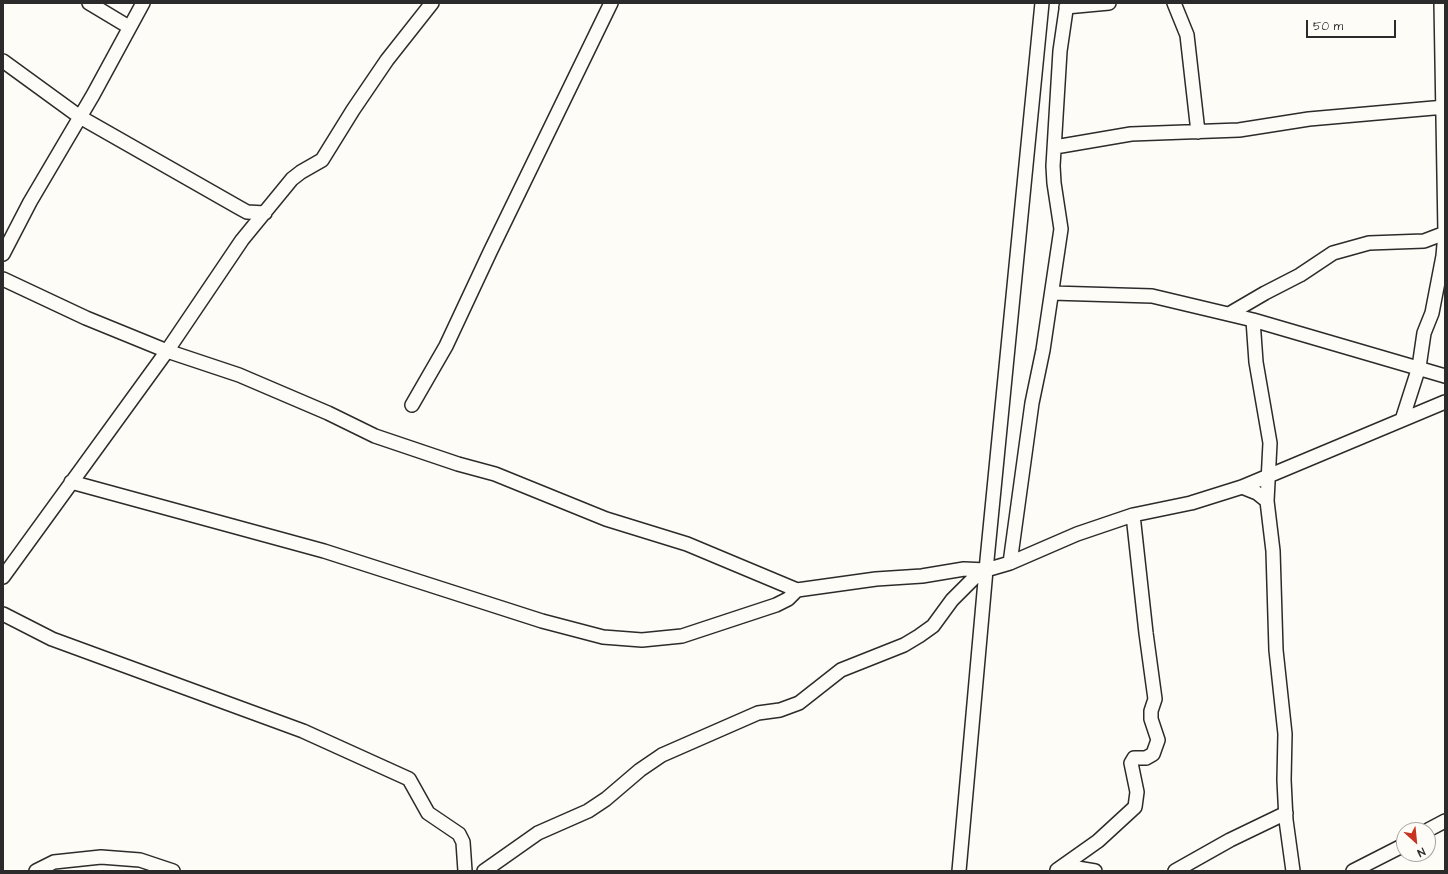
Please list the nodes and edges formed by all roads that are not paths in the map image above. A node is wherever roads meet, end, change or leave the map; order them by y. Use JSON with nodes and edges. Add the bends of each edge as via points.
{"nodes":[{"id":1,"x":89,"y":3,"type":"edge"},
{"id":2,"x":143,"y":3,"type":"edge"},
{"id":3,"x":432,"y":3,"type":"edge"},
{"id":4,"x":611,"y":3,"type":"edge"},
{"id":5,"x":1042,"y":3,"type":"edge"},
{"id":6,"x":1110,"y":3,"type":"edge"},
{"id":7,"x":1174,"y":3,"type":"edge"},
{"id":8,"x":1441,"y":3,"type":"edge"},
{"id":9,"x":1066,"y":5,"type":"edge"},
{"id":10,"x":129,"y":27,"type":"junction"},
{"id":11,"x":3,"y":61,"type":"edge"},
{"id":12,"x":1444,"y":107,"type":"edge"},
{"id":13,"x":80,"y":117,"type":"junction"},
{"id":14,"x":1198,"y":132,"type":"junction"},
{"id":15,"x":1056,"y":147,"type":"junction"},
{"id":16,"x":265,"y":213,"type":"junction"},
{"id":17,"x":1445,"y":233,"type":"edge"},
{"id":18,"x":3,"y":254,"type":"edge"},
{"id":19,"x":3,"y":279,"type":"edge"},
{"id":20,"x":1052,"y":293,"type":"junction"},
{"id":21,"x":1229,"y":314,"type":"junction"},
{"id":22,"x":1253,"y":320,"type":"junction"},
{"id":23,"x":167,"y":351,"type":"junction"},
{"id":24,"x":1419,"y":367,"type":"junction"},
{"id":25,"x":1445,"y":376,"type":"edge"},
{"id":26,"x":1445,"y":402,"type":"edge"},
{"id":27,"x":412,"y":405,"type":"dead end"},
{"id":28,"x":1402,"y":420,"type":"junction"},
{"id":29,"x":1267,"y":476,"type":"junction"},
{"id":30,"x":71,"y":482,"type":"junction"},
{"id":31,"x":1242,"y":487,"type":"junction"},
{"id":32,"x":1267,"y":501,"type":"junction"},
{"id":33,"x":1133,"y":515,"type":"junction"},
{"id":34,"x":1010,"y":562,"type":"junction"},
{"id":35,"x":982,"y":570,"type":"junction"},
{"id":36,"x":3,"y":576,"type":"edge"},
{"id":37,"x":797,"y":590,"type":"junction"},
{"id":38,"x":3,"y":614,"type":"edge"},
{"id":39,"x":1286,"y":813,"type":"junction"},
{"id":40,"x":1445,"y":821,"type":"edge"},
{"id":41,"x":1436,"y":826,"type":"edge"},
{"id":42,"x":1396,"y":849,"type":"edge"},
{"id":43,"x":36,"y":871,"type":"edge"},
{"id":44,"x":173,"y":871,"type":"edge"},
{"id":45,"x":465,"y":871,"type":"edge"},
{"id":46,"x":484,"y":871,"type":"edge"},
{"id":47,"x":959,"y":871,"type":"edge"},
{"id":48,"x":1055,"y":871,"type":"edge"},
{"id":49,"x":1094,"y":871,"type":"edge"},
{"id":50,"x":1175,"y":871,"type":"edge"},
{"id":51,"x":1292,"y":871,"type":"edge"},
{"id":52,"x":1353,"y":871,"type":"edge"}],
"edges":[{"from":1,"to":10,"type":"street"},
{"from":2,"to":10,"type":"street"},
{"from":3,"to":16,"type":"street","via":[[374,79],[322,160],[292,179]]},
{"from":4,"to":27,"type":"street","via":[[446,346]]},
{"from":5,"to":35,"type":"street"},
{"from":6,"to":9,"type":"street"},
{"from":7,"to":14,"type":"street","via":[[1187,35]]},
{"from":8,"to":12,"type":"street"},
{"from":9,"to":15,"type":"street","via":[[1060,50]]},
{"from":10,"to":13,"type":"street"},
{"from":11,"to":13,"type":"street"},
{"from":12,"to":14,"type":"street","via":[[1309,119],[1239,130]]},
{"from":12,"to":17,"type":"street"},
{"from":13,"to":16,"type":"street","via":[[247,212]]},
{"from":13,"to":18,"type":"street"},
{"from":14,"to":15,"type":"street","via":[[1131,134]]},
{"from":15,"to":20,"type":"street","via":[[1054,183],[1061,229]]},
{"from":16,"to":23,"type":"street","via":[[242,240]]},
{"from":17,"to":21,"type":"street","via":[[1424,242],[1369,243],[1333,253],[1300,275]]},
{"from":17,"to":24,"type":"street","via":[[1432,313],[1424,333]]},
{"from":19,"to":23,"type":"street","via":[[86,318]]},
{"from":20,"to":21,"type":"street","via":[[1152,296]]},
{"from":20,"to":34,"type":"street","via":[[1032,403]]},
{"from":21,"to":22,"type":"street"},
{"from":22,"to":24,"type":"street"},
{"from":22,"to":29,"type":"street","via":[[1256,362],[1270,443]]},
{"from":23,"to":30,"type":"street"},
{"from":23,"to":37,"type":"street","via":[[239,375],[375,436],[495,474],[606,519],[687,544]]},
{"from":24,"to":25,"type":"street"},
{"from":24,"to":28,"type":"street"},
{"from":26,"to":28,"type":"street"},
{"from":28,"to":29,"type":"street"},
{"from":29,"to":31,"type":"street"},
{"from":29,"to":32,"type":"street"},
{"from":30,"to":36,"type":"street"},
{"from":30,"to":37,"type":"street","via":[[324,551],[527,616],[603,637],[642,640],[682,636],[776,605]]},
{"from":31,"to":32,"type":"street","via":[[1257,493]]},
{"from":31,"to":33,"type":"street","via":[[1191,503]]},
{"from":32,"to":39,"type":"street","via":[[1273,551],[1276,650],[1285,734]]},
{"from":33,"to":34,"type":"street","via":[[1077,534]]},
{"from":33,"to":48,"type":"street","via":[[1155,699],[1151,718],[1157,735],[1157,746],[1153,754],[1146,758],[1134,758],[1131,764],[1137,792],[1135,807],[1098,841]]},
{"from":34,"to":35,"type":"street"},
{"from":35,"to":37,"type":"street","via":[[964,569]]},
{"from":35,"to":46,"type":"street","via":[[952,600],[933,626],[919,636],[904,645],[841,670],[799,702],[780,710],[758,714],[662,755],[588,811],[538,833]]},
{"from":35,"to":47,"type":"street"},
{"from":38,"to":45,"type":"street","via":[[52,639],[302,731],[409,779],[428,813],[459,834],[463,842]]},
{"from":39,"to":50,"type":"street","via":[[1230,840]]},
{"from":39,"to":51,"type":"street"},
{"from":40,"to":41,"type":"street"},
{"from":42,"to":52,"type":"street"},
{"from":43,"to":44,"type":"street","via":[[54,862],[101,857],[140,860]]},
{"from":48,"to":49,"type":"street","via":[[1077,868]]}]}
